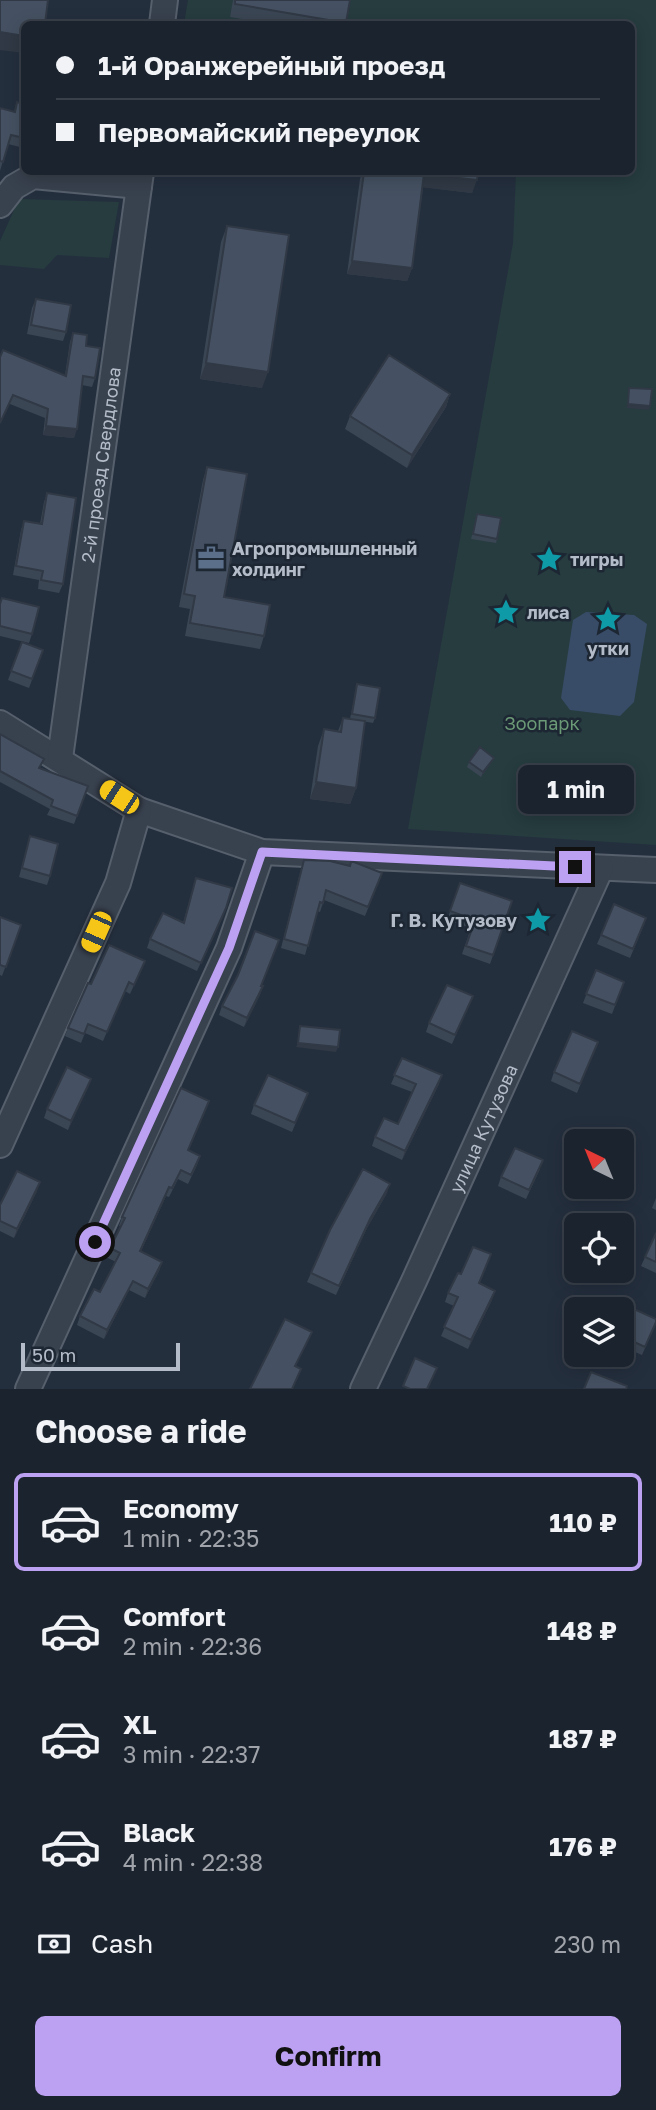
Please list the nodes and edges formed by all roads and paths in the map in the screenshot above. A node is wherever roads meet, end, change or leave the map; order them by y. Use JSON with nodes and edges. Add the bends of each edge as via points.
{"nodes":[{"id":1,"x":165,"y":0,"type":"edge"},
{"id":2,"x":162,"y":21,"type":"edge"},
{"id":3,"x":140,"y":179,"type":"edge"},
{"id":4,"x":0,"y":205,"type":"edge"},
{"id":5,"x":0,"y":723,"type":"edge"},
{"id":6,"x":60,"y":758,"type":"junction"},
{"id":7,"x":139,"y":810,"type":"junction"},
{"id":8,"x":262,"y":852,"type":"junction"},
{"id":9,"x":601,"y":868,"type":"junction"},
{"id":10,"x":656,"y":870,"type":"edge"},
{"id":11,"x":0,"y":1145,"type":"edge"},
{"id":12,"x":29,"y":1389,"type":"edge"},
{"id":13,"x":363,"y":1389,"type":"edge"}],
"edges":[{"from":1,"to":2,"type":"street"},
{"from":3,"to":4,"type":"street","via":[[33,176],[14,187]]},
{"from":3,"to":6,"type":"street","name":"2-й проезд Свердлова"},
{"from":5,"to":6,"type":"street"},
{"from":6,"to":7,"type":"street"},
{"from":7,"to":8,"type":"street"},
{"from":7,"to":11,"type":"street","via":[[118,883]]},
{"from":8,"to":9,"type":"street"},
{"from":8,"to":12,"type":"street","via":[[229,948]]},
{"from":9,"to":10,"type":"street"},
{"from":9,"to":13,"type":"street","name":"улица Кутузова"}]}
